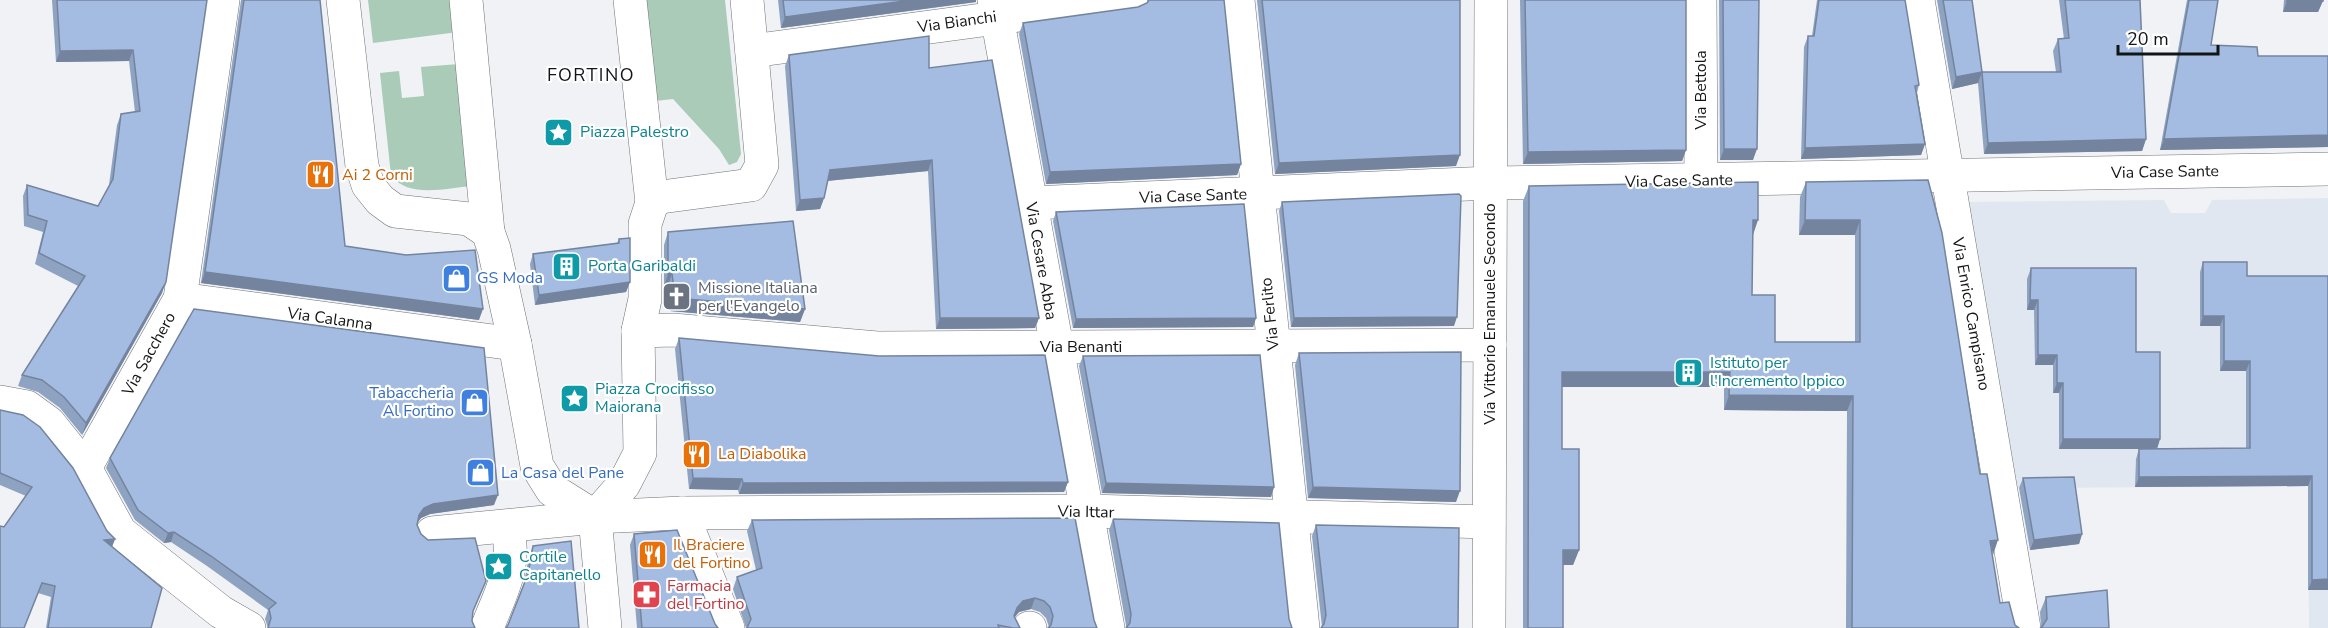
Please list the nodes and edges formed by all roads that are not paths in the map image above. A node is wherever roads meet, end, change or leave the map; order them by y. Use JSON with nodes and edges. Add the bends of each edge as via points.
{"nodes":[{"id":1,"x":223,"y":0,"type":"edge"},
{"id":2,"x":343,"y":0,"type":"edge"},
{"id":3,"x":466,"y":0,"type":"edge"},
{"id":4,"x":630,"y":0,"type":"edge"},
{"id":5,"x":747,"y":0,"type":"edge"},
{"id":6,"x":1131,"y":0,"type":"edge"},
{"id":7,"x":1238,"y":0,"type":"edge"},
{"id":8,"x":1491,"y":0,"type":"edge"},
{"id":9,"x":1700,"y":0,"type":"edge"},
{"id":10,"x":1918,"y":0,"type":"edge"},
{"id":11,"x":996,"y":8,"type":"edge"},
{"id":12,"x":767,"y":49,"type":"junction"},
{"id":13,"x":2328,"y":169,"type":"edge"},
{"id":14,"x":1948,"y":176,"type":"junction"},
{"id":15,"x":1701,"y":180,"type":"junction"},
{"id":16,"x":1491,"y":183,"type":"junction"},
{"id":17,"x":1258,"y":194,"type":"junction"},
{"id":18,"x":652,"y":203,"type":"junction"},
{"id":19,"x":1030,"y":203,"type":"junction"},
{"id":20,"x":488,"y":232,"type":"junction"},
{"id":21,"x":180,"y":299,"type":"junction"},
{"id":22,"x":638,"y":331,"type":"junction"},
{"id":23,"x":515,"y":344,"type":"junction"},
{"id":24,"x":1490,"y":345,"type":"junction"},
{"id":25,"x":1274,"y":346,"type":"junction"},
{"id":26,"x":1057,"y":347,"type":"junction"},
{"id":27,"x":0,"y":402,"type":"edge"},
{"id":28,"x":85,"y":468,"type":"junction"},
{"id":29,"x":1087,"y":512,"type":"junction"},
{"id":30,"x":682,"y":513,"type":"junction"},
{"id":31,"x":1291,"y":518,"type":"junction"},
{"id":32,"x":1489,"y":522,"type":"junction"},
{"id":33,"x":508,"y":527,"type":"junction"},
{"id":34,"x":432,"y":533,"type":"dead end"},
{"id":35,"x":596,"y":533,"type":"junction"},
{"id":36,"x":212,"y":620,"type":"edge"},
{"id":37,"x":249,"y":628,"type":"edge"},
{"id":38,"x":487,"y":628,"type":"edge"},
{"id":39,"x":605,"y":628,"type":"edge"},
{"id":40,"x":728,"y":628,"type":"edge"},
{"id":41,"x":1108,"y":628,"type":"edge"},
{"id":42,"x":1303,"y":628,"type":"edge"},
{"id":43,"x":1489,"y":628,"type":"edge"},
{"id":44,"x":2024,"y":628,"type":"edge"}],
"edges":[{"from":1,"to":21,"type":"street","name":"Via Sacchero"},
{"from":2,"to":20,"type":"street","via":[[362,166],[368,185],[395,212],[469,219]]},
{"from":3,"to":20,"type":"street"},
{"from":4,"to":18,"type":"street"},
{"from":5,"to":12,"type":"street"},
{"from":6,"to":11,"type":"street","name":"Via Bianchi"},
{"from":7,"to":17,"type":"street","name":"Via Ferlito"},
{"from":8,"to":16,"type":"street","name":"Via Vittorio Emanuele Secondo"},
{"from":9,"to":15,"type":"street","name":"Via Bettola"},
{"from":10,"to":14,"type":"street","name":"Via Enrico Campisano"},
{"from":11,"to":12,"type":"street","name":"Via Bianchi"},
{"from":11,"to":19,"type":"street","name":"Via Cesare Abba"},
{"from":12,"to":18,"type":"street","via":[[762,165],[751,185],[661,197]]},
{"from":13,"to":14,"type":"street","name":"Via Case Sante"},
{"from":14,"to":15,"type":"street","name":"Via Case Sante"},
{"from":14,"to":44,"type":"street","name":"Via Enrico Campisano"},
{"from":15,"to":16,"type":"street","name":"Via Case Sante"},
{"from":16,"to":17,"type":"street","name":"Via Case Sante"},
{"from":16,"to":24,"type":"street","name":"Via Vittorio Emanuele Secondo"},
{"from":17,"to":19,"type":"street","name":"Via Case Sante"},
{"from":17,"to":25,"type":"street","name":"Via Ferlito"},
{"from":18,"to":22,"type":"street","via":[[645,224],[645,299]]},
{"from":19,"to":26,"type":"street","name":"Via Cesare Abba"},
{"from":20,"to":23,"type":"street"},
{"from":21,"to":23,"type":"street","name":"Via Calanna"},
{"from":21,"to":28,"type":"street","name":"Via Sacchero"},
{"from":22,"to":26,"type":"street","name":"Via Benanti","via":[[673,330],[877,348]]},
{"from":22,"to":35,"type":"street","via":[[640,453]]},
{"from":23,"to":35,"type":"street","via":[[537,466],[552,490]]},
{"from":24,"to":25,"type":"street","name":"Via Benanti"},
{"from":24,"to":32,"type":"street","name":"Via Vittorio Emanuele Secondo"},
{"from":25,"to":26,"type":"street","name":"Via Benanti"},
{"from":25,"to":31,"type":"street","name":"Via Ferlito"},
{"from":26,"to":29,"type":"street","name":"Via Cesare Abba"},
{"from":27,"to":28,"type":"street","via":[[27,407],[49,423]]},
{"from":28,"to":36,"type":"street","via":[[120,532]]},
{"from":29,"to":30,"type":"street","name":"Via Ittar"},
{"from":29,"to":31,"type":"street","name":"Via Ittar"},
{"from":29,"to":41,"type":"street","name":"Via Cesare Abba"},
{"from":30,"to":35,"type":"street","name":"Via Ittar"},
{"from":30,"to":40,"type":"street"},
{"from":31,"to":32,"type":"street","name":"Via Ittar"},
{"from":31,"to":42,"type":"street","name":"Via Ferlito"},
{"from":32,"to":43,"type":"street","name":"Via Vittorio Emanuele Secondo"},
{"from":33,"to":34,"type":"street","name":"Via Ittar"},
{"from":33,"to":35,"type":"street","name":"Via Ittar"},
{"from":33,"to":38,"type":"street","via":[[510,569]]},
{"from":35,"to":39,"type":"street"},
{"from":36,"to":37,"type":"street"}]}
